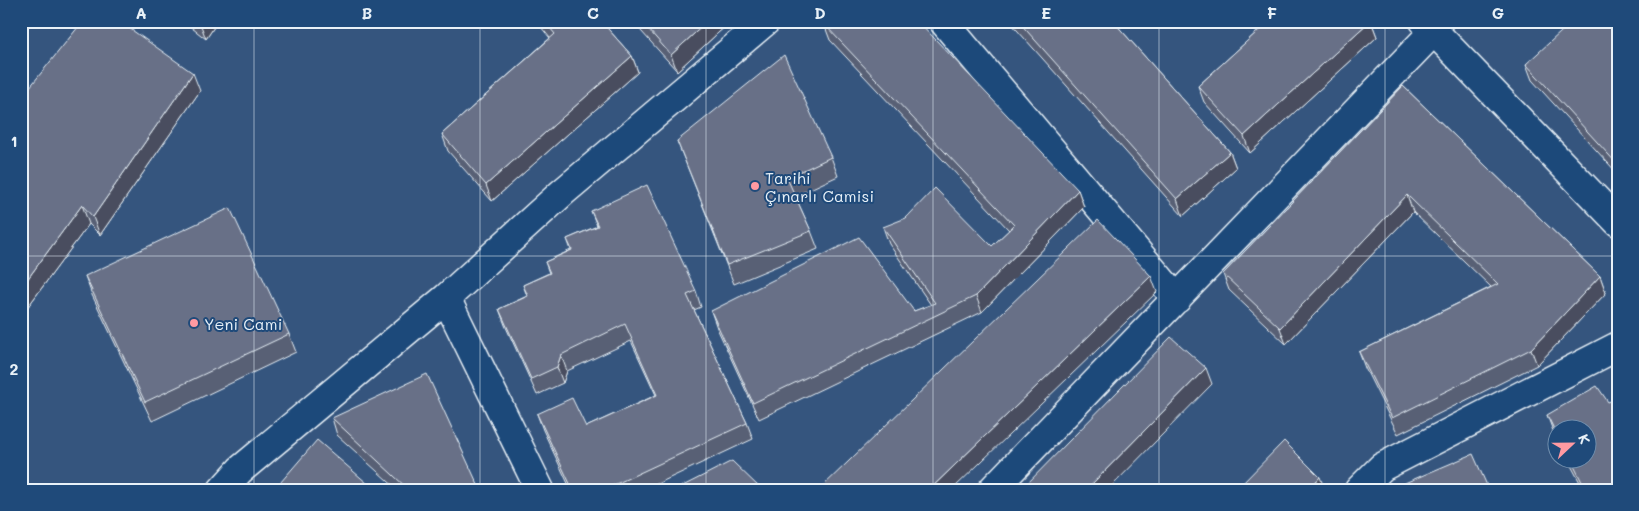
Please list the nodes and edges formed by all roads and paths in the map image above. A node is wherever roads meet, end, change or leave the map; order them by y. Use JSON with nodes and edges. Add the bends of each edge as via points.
{"nodes":[{"id":1,"x":766,"y":21,"type":"edge"},
{"id":2,"x":943,"y":21,"type":"edge"},
{"id":3,"x":1428,"y":27,"type":"edge"},
{"id":4,"x":1618,"y":222,"type":"edge"},
{"id":5,"x":446,"y":298,"type":"junction"},
{"id":6,"x":1177,"y":299,"type":"junction"},
{"id":7,"x":1618,"y":346,"type":"edge"},
{"id":8,"x":222,"y":490,"type":"edge"},
{"id":9,"x":540,"y":490,"type":"edge"},
{"id":10,"x":992,"y":490,"type":"edge"},
{"id":11,"x":1359,"y":490,"type":"edge"}],
"edges":[{"from":1,"to":5,"type":"street","via":[[563,192]]},
{"from":2,"to":6,"type":"street"},
{"from":3,"to":4,"type":"street"},
{"from":3,"to":6,"type":"street"},
{"from":5,"to":8,"type":"street","via":[[240,470]]},
{"from":5,"to":9,"type":"street"},
{"from":6,"to":10,"type":"street"},
{"from":7,"to":11,"type":"street","via":[[1382,467]]}]}
